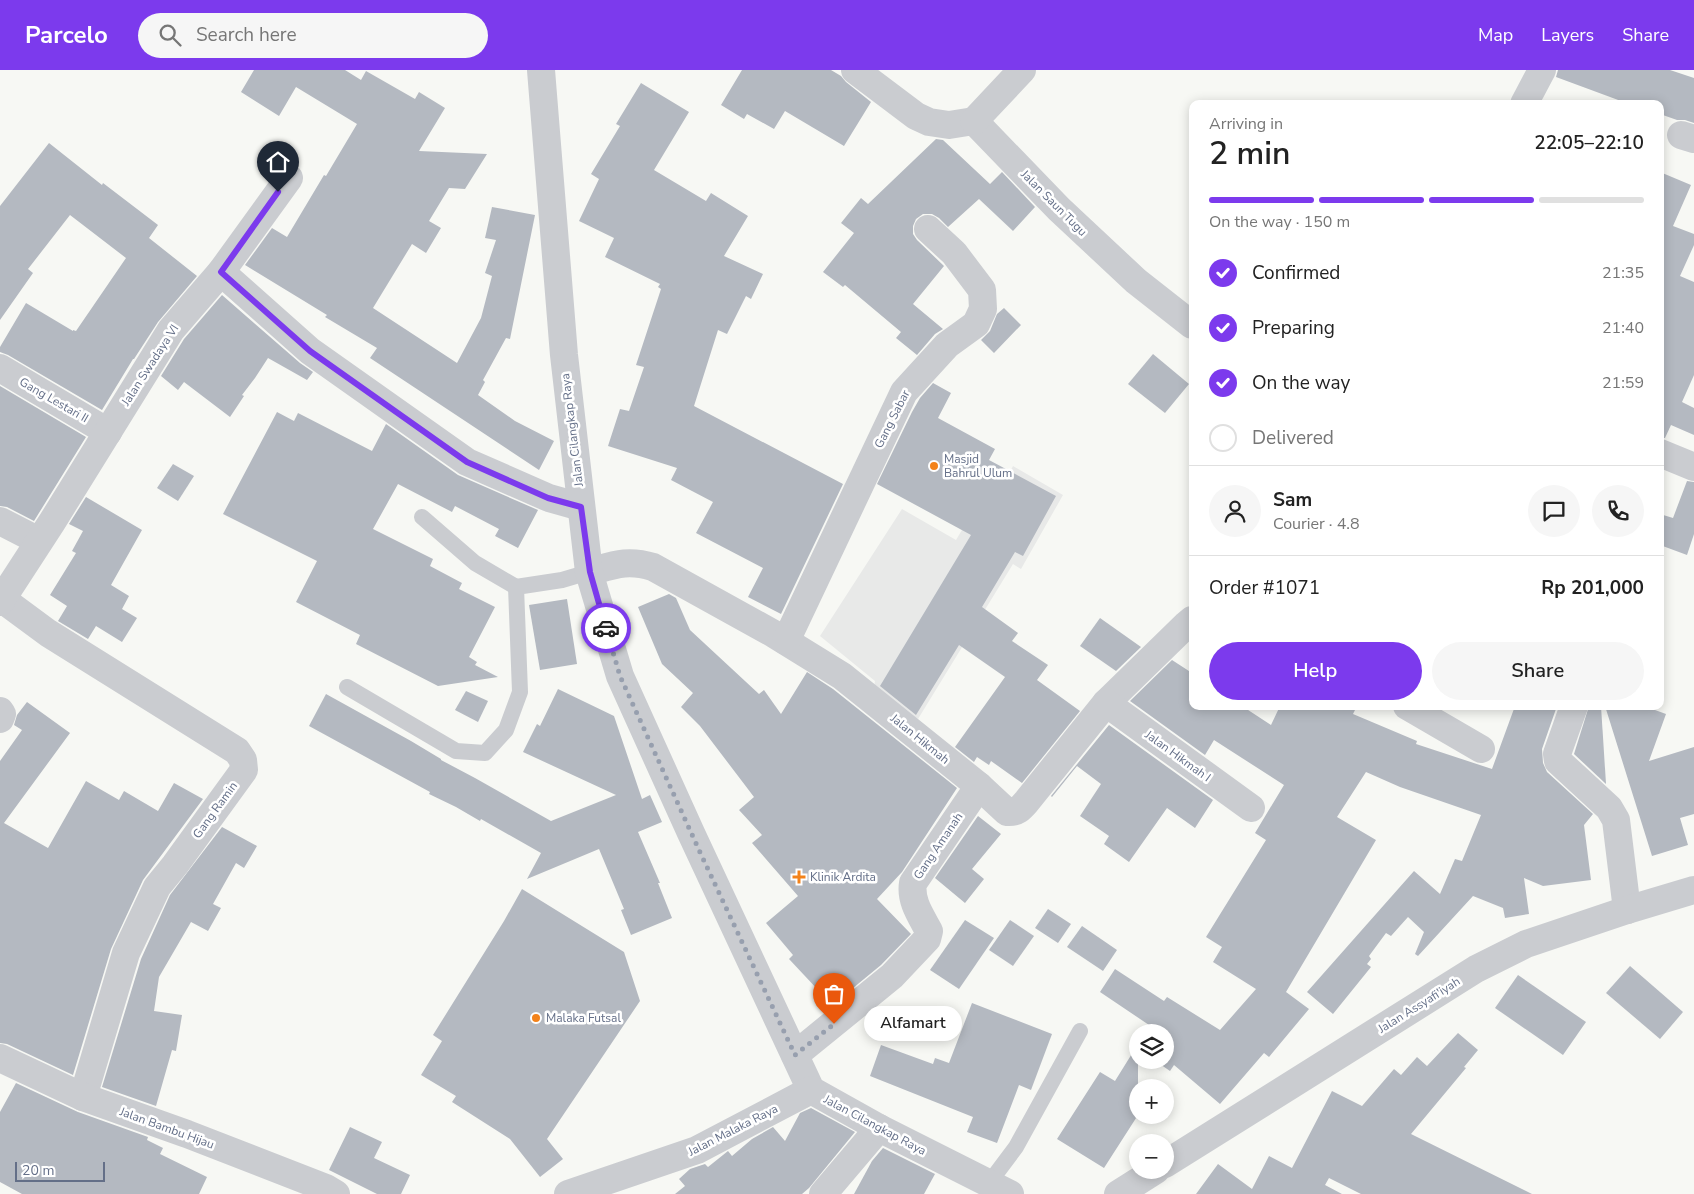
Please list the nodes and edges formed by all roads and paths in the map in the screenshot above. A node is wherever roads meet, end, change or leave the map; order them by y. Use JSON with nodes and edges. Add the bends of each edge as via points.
{"nodes":[{"id":1,"x":541,"y":70,"type":"edge"},
{"id":2,"x":855,"y":70,"type":"edge"},
{"id":3,"x":1022,"y":70,"type":"edge"},
{"id":4,"x":1542,"y":70,"type":"edge"},
{"id":5,"x":1526,"y":100,"type":"edge"},
{"id":6,"x":974,"y":121,"type":"junction"},
{"id":7,"x":288,"y":178,"type":"dead end"},
{"id":8,"x":928,"y":229,"type":"dead end"},
{"id":9,"x":221,"y":272,"type":"junction"},
{"id":10,"x":1189,"y":323,"type":"edge"},
{"id":11,"x":0,"y":368,"type":"edge"},
{"id":12,"x":108,"y":432,"type":"junction"},
{"id":13,"x":1664,"y":455,"type":"edge"},
{"id":14,"x":1694,"y":467,"type":"edge"},
{"id":15,"x":581,"y":507,"type":"junction"},
{"id":16,"x":422,"y":517,"type":"dead end"},
{"id":17,"x":0,"y":521,"type":"edge"},
{"id":18,"x":39,"y":541,"type":"junction"},
{"id":19,"x":590,"y":572,"type":"junction"},
{"id":20,"x":516,"y":587,"type":"junction"},
{"id":21,"x":1,"y":600,"type":"edge"},
{"id":22,"x":1189,"y":622,"type":"edge"},
{"id":23,"x":786,"y":641,"type":"junction"},
{"id":24,"x":347,"y":687,"type":"dead end"},
{"id":25,"x":1106,"y":703,"type":"junction"},
{"id":26,"x":1414,"y":710,"type":"edge"},
{"id":27,"x":1573,"y":710,"type":"edge"},
{"id":28,"x":0,"y":711,"type":"edge"},
{"id":29,"x":0,"y":719,"type":"edge"},
{"id":30,"x":1481,"y":749,"type":"dead end"},
{"id":31,"x":979,"y":786,"type":"junction"},
{"id":32,"x":1251,"y":808,"type":"dead end"},
{"id":33,"x":1694,"y":890,"type":"edge"},
{"id":34,"x":1626,"y":910,"type":"junction"},
{"id":35,"x":1080,"y":1031,"type":"dead end"},
{"id":36,"x":795,"y":1055,"type":"junction"},
{"id":37,"x":0,"y":1058,"type":"edge"},
{"id":38,"x":811,"y":1090,"type":"junction"},
{"id":39,"x":83,"y":1097,"type":"junction"},
{"id":40,"x":879,"y":1128,"type":"junction"},
{"id":41,"x":1174,"y":1158,"type":"edge"},
{"id":42,"x":1142,"y":1179,"type":"edge"},
{"id":43,"x":999,"y":1188,"type":"edge"},
{"id":44,"x":336,"y":1194,"type":"edge"},
{"id":45,"x":568,"y":1194,"type":"edge"},
{"id":46,"x":823,"y":1194,"type":"edge"},
{"id":47,"x":1118,"y":1194,"type":"edge"}],
"edges":[{"from":1,"to":15,"type":"street","name":"Jalan Cilangkap Raya","via":[[564,355]]},
{"from":2,"to":6,"type":"street","via":[[916,116],[929,122],[949,125]]},
{"from":3,"to":6,"type":"street"},
{"from":4,"to":5,"type":"street"},
{"from":6,"to":10,"type":"street","name":"Jalan Saun Tugu","via":[[1059,209],[1136,282]]},
{"from":7,"to":9,"type":"street","name":"Jalan Swadaya VI"},
{"from":8,"to":23,"type":"street","name":"Gang Sabar","via":[[954,252],[982,290],[983,309],[976,324],[947,345],[904,392]]},
{"from":9,"to":12,"type":"street","name":"Jalan Swadaya VI","via":[[171,330]]},
{"from":9,"to":15,"type":"street","via":[[310,351],[467,462],[548,498]]},
{"from":11,"to":12,"type":"street","name":"Gang Lestari II"},
{"from":12,"to":18,"type":"street","name":"Jalan Swadaya VI"},
{"from":13,"to":14,"type":"street"},
{"from":15,"to":19,"type":"street","name":"Jalan Cilangkap Raya"},
{"from":16,"to":20,"type":"lane","via":[[475,563]]},
{"from":17,"to":18,"type":"street"},
{"from":18,"to":21,"type":"street","name":"Jalan Swadaya VI"},
{"from":19,"to":20,"type":"lane"},
{"from":19,"to":23,"type":"street","name":"Jalan Hikmah","via":[[620,563],[641,563],[653,567]]},
{"from":19,"to":36,"type":"street","name":"Jalan Cilangkap Raya","via":[[620,676]]},
{"from":20,"to":24,"type":"lane","via":[[520,692],[506,730],[485,753],[456,751]]},
{"from":21,"to":39,"type":"street","name":"Gang Ramin","via":[[237,751],[243,760],[244,770],[157,887],[126,953]]},
{"from":22,"to":25,"type":"street","name":"Jalan Hikmah"},
{"from":23,"to":31,"type":"street","name":"Jalan Hikmah","via":[[842,676]]},
{"from":25,"to":31,"type":"street","name":"Jalan Hikmah","via":[[1019,810],[1007,812]]},
{"from":25,"to":32,"type":"street","name":"Jalan Hikmah I"},
{"from":26,"to":30,"type":"street"},
{"from":27,"to":34,"type":"street","via":[[1557,754],[1558,761],[1609,808],[1616,820]]},
{"from":28,"to":29,"type":"street"},
{"from":31,"to":36,"type":"street","name":"Gang Amanah","via":[[913,883],[911,892],[929,931],[927,939],[892,976]]},
{"from":33,"to":34,"type":"street","name":"Jalan Assyafi'iyah"},
{"from":34,"to":41,"type":"street","name":"Jalan Assyafi'iyah","via":[[1526,944],[1476,969]]},
{"from":35,"to":43,"type":"lane","via":[[1016,1147]]},
{"from":36,"to":38,"type":"street","name":"Jalan Cilangkap Raya"},
{"from":37,"to":39,"type":"street","name":"Jalan Bambu Hijau"},
{"from":38,"to":40,"type":"street","name":"Jalan Cilangkap Raya"},
{"from":38,"to":45,"type":"street","name":"Jalan Malaka Raya","via":[[697,1150]]},
{"from":39,"to":44,"type":"street","name":"Jalan Bambu Hijau","via":[[187,1134]]},
{"from":40,"to":43,"type":"street","name":"Jalan Cilangkap Raya"},
{"from":40,"to":46,"type":"street"},
{"from":42,"to":47,"type":"street"}]}
